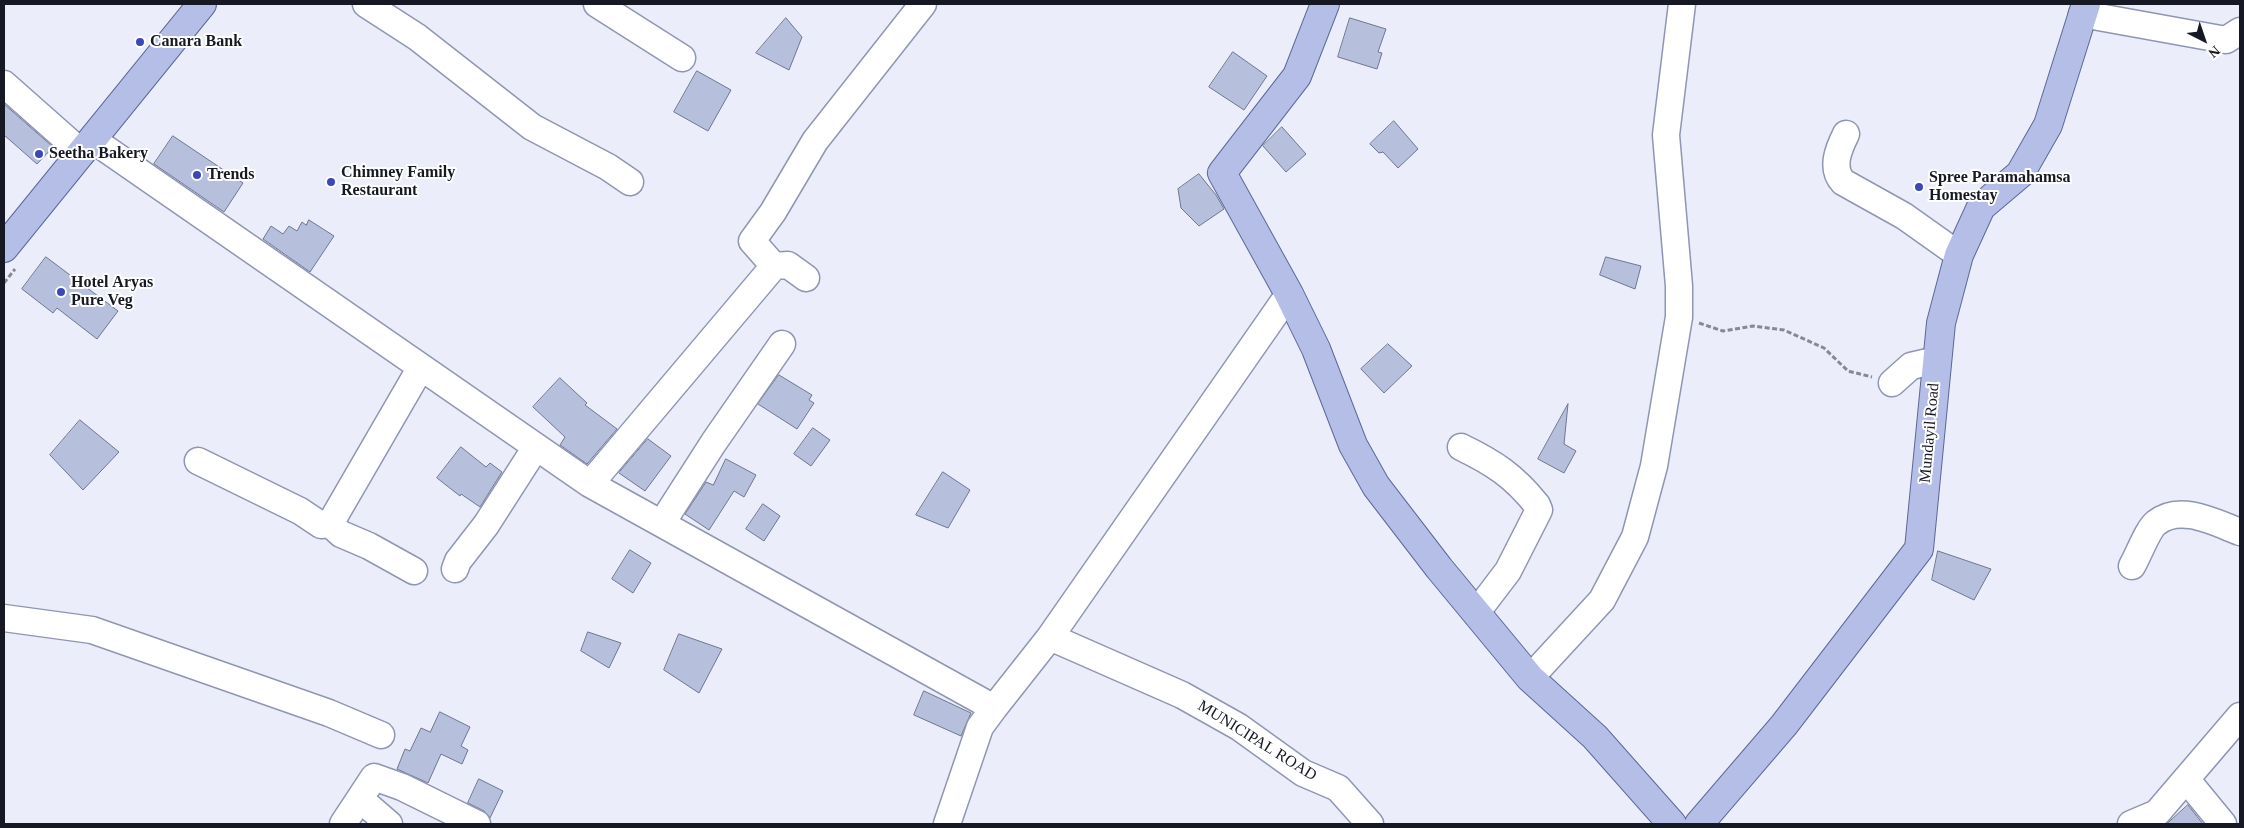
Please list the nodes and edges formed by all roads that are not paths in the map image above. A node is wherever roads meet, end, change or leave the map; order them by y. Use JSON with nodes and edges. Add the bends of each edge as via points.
{"nodes":[{"id":1,"x":202,"y":4,"type":"edge"},
{"id":2,"x":366,"y":4,"type":"edge"},
{"id":3,"x":597,"y":4,"type":"edge"},
{"id":4,"x":923,"y":4,"type":"edge"},
{"id":5,"x":1326,"y":4,"type":"edge"},
{"id":6,"x":1682,"y":4,"type":"edge"},
{"id":7,"x":2084,"y":9,"type":"edge"},
{"id":8,"x":2240,"y":31,"type":"edge"},
{"id":9,"x":682,"y":58,"type":"dead end"},
{"id":10,"x":4,"y":84,"type":"edge"},
{"id":11,"x":1846,"y":134,"type":"dead end"},
{"id":12,"x":87,"y":146,"type":"junction"},
{"id":13,"x":630,"y":182,"type":"dead end"},
{"id":14,"x":4,"y":248,"type":"edge"},
{"id":15,"x":1959,"y":255,"type":"junction"},
{"id":16,"x":774,"y":266,"type":"junction"},
{"id":17,"x":806,"y":278,"type":"dead end"},
{"id":18,"x":1289,"y":294,"type":"junction"},
{"id":19,"x":782,"y":344,"type":"dead end"},
{"id":20,"x":1937,"y":360,"type":"junction"},
{"id":21,"x":421,"y":367,"type":"junction"},
{"id":22,"x":1892,"y":383,"type":"road end"},
{"id":23,"x":536,"y":446,"type":"junction"},
{"id":24,"x":1461,"y":447,"type":"dead end"},
{"id":25,"x":198,"y":461,"type":"dead end"},
{"id":26,"x":590,"y":484,"type":"junction"},
{"id":27,"x":330,"y":524,"type":"junction"},
{"id":28,"x":662,"y":524,"type":"junction"},
{"id":29,"x":2240,"y":532,"type":"edge"},
{"id":30,"x":2132,"y":566,"type":"dead end"},
{"id":31,"x":455,"y":569,"type":"dead end"},
{"id":32,"x":414,"y":571,"type":"dead end"},
{"id":33,"x":1476,"y":613,"type":"junction"},
{"id":34,"x":4,"y":618,"type":"edge"},
{"id":35,"x":1050,"y":638,"type":"junction"},
{"id":36,"x":1530,"y":678,"type":"junction"},
{"id":37,"x":994,"y":708,"type":"junction"},
{"id":38,"x":2240,"y":716,"type":"edge"},
{"id":39,"x":381,"y":735,"type":"dead end"},
{"id":40,"x":2186,"y":779,"type":"junction"},
{"id":41,"x":360,"y":799,"type":"junction"},
{"id":42,"x":2161,"y":818,"type":"edge"},
{"id":43,"x":343,"y":824,"type":"edge"},
{"id":44,"x":389,"y":824,"type":"edge"},
{"id":45,"x":477,"y":824,"type":"edge"},
{"id":46,"x":947,"y":824,"type":"edge"},
{"id":47,"x":1370,"y":824,"type":"edge"},
{"id":48,"x":1672,"y":824,"type":"edge"},
{"id":49,"x":1699,"y":824,"type":"edge"},
{"id":50,"x":2131,"y":824,"type":"edge"},
{"id":51,"x":2223,"y":824,"type":"edge"}],
"edges":[{"from":1,"to":12,"type":"main road"},
{"from":2,"to":13,"type":"street","via":[[417,37],[532,128]]},
{"from":3,"to":9,"type":"street"},
{"from":4,"to":16,"type":"street","via":[[815,141],[752,241]]},
{"from":5,"to":18,"type":"main road","via":[[1297,76],[1222,173]]},
{"from":6,"to":36,"type":"street","via":[[1666,135],[1680,317],[1654,466],[1635,537],[1602,600]]},
{"from":7,"to":8,"type":"street","via":[[2226,40]]},
{"from":7,"to":15,"type":"main road","name":"Mundayil Road","via":[[2048,124],[2020,174],[1981,207]]},
{"from":10,"to":12,"type":"street"},
{"from":11,"to":15,"type":"street","via":[[1837,156],[1839,178],[1904,216]]},
{"from":12,"to":14,"type":"main road"},
{"from":12,"to":21,"type":"street"},
{"from":15,"to":20,"type":"main road","name":"Mundayil Road","via":[[1941,323]]},
{"from":16,"to":17,"type":"street","via":[[788,265]]},
{"from":16,"to":26,"type":"street"},
{"from":18,"to":33,"type":"main road","via":[[1316,348],[1363,465],[1381,493]]},
{"from":18,"to":35,"type":"street"},
{"from":19,"to":28,"type":"street"},
{"from":20,"to":22,"type":"street","via":[[1911,366]]},
{"from":20,"to":49,"type":"main road","name":"Mundayil Road","via":[[1919,549],[1784,725]]},
{"from":21,"to":23,"type":"street"},
{"from":21,"to":27,"type":"street"},
{"from":23,"to":26,"type":"street"},
{"from":23,"to":31,"type":"street"},
{"from":24,"to":33,"type":"street","via":[[1512,477],[1539,510],[1508,571]]},
{"from":25,"to":27,"type":"street","via":[[300,511],[321,525]]},
{"from":26,"to":28,"type":"street"},
{"from":27,"to":32,"type":"street","via":[[341,534]]},
{"from":28,"to":37,"type":"street"},
{"from":29,"to":30,"type":"street","via":[[2197,516],[2172,514],[2155,523]]},
{"from":33,"to":36,"type":"main road"},
{"from":34,"to":39,"type":"street","via":[[92,630],[329,713]]},
{"from":35,"to":37,"type":"street"},
{"from":35,"to":47,"type":"street","name":"MUNICIPAL ROAD","via":[[1182,695],[1239,727],[1303,773],[1338,788]]},
{"from":36,"to":48,"type":"main road","via":[[1595,737]]},
{"from":37,"to":46,"type":"street","via":[[980,727]]},
{"from":38,"to":40,"type":"street"},
{"from":40,"to":42,"type":"street"},
{"from":40,"to":51,"type":"street"},
{"from":41,"to":43,"type":"street"},
{"from":41,"to":44,"type":"street"},
{"from":41,"to":45,"type":"street","via":[[374,776]]},
{"from":42,"to":50,"type":"street"}]}
